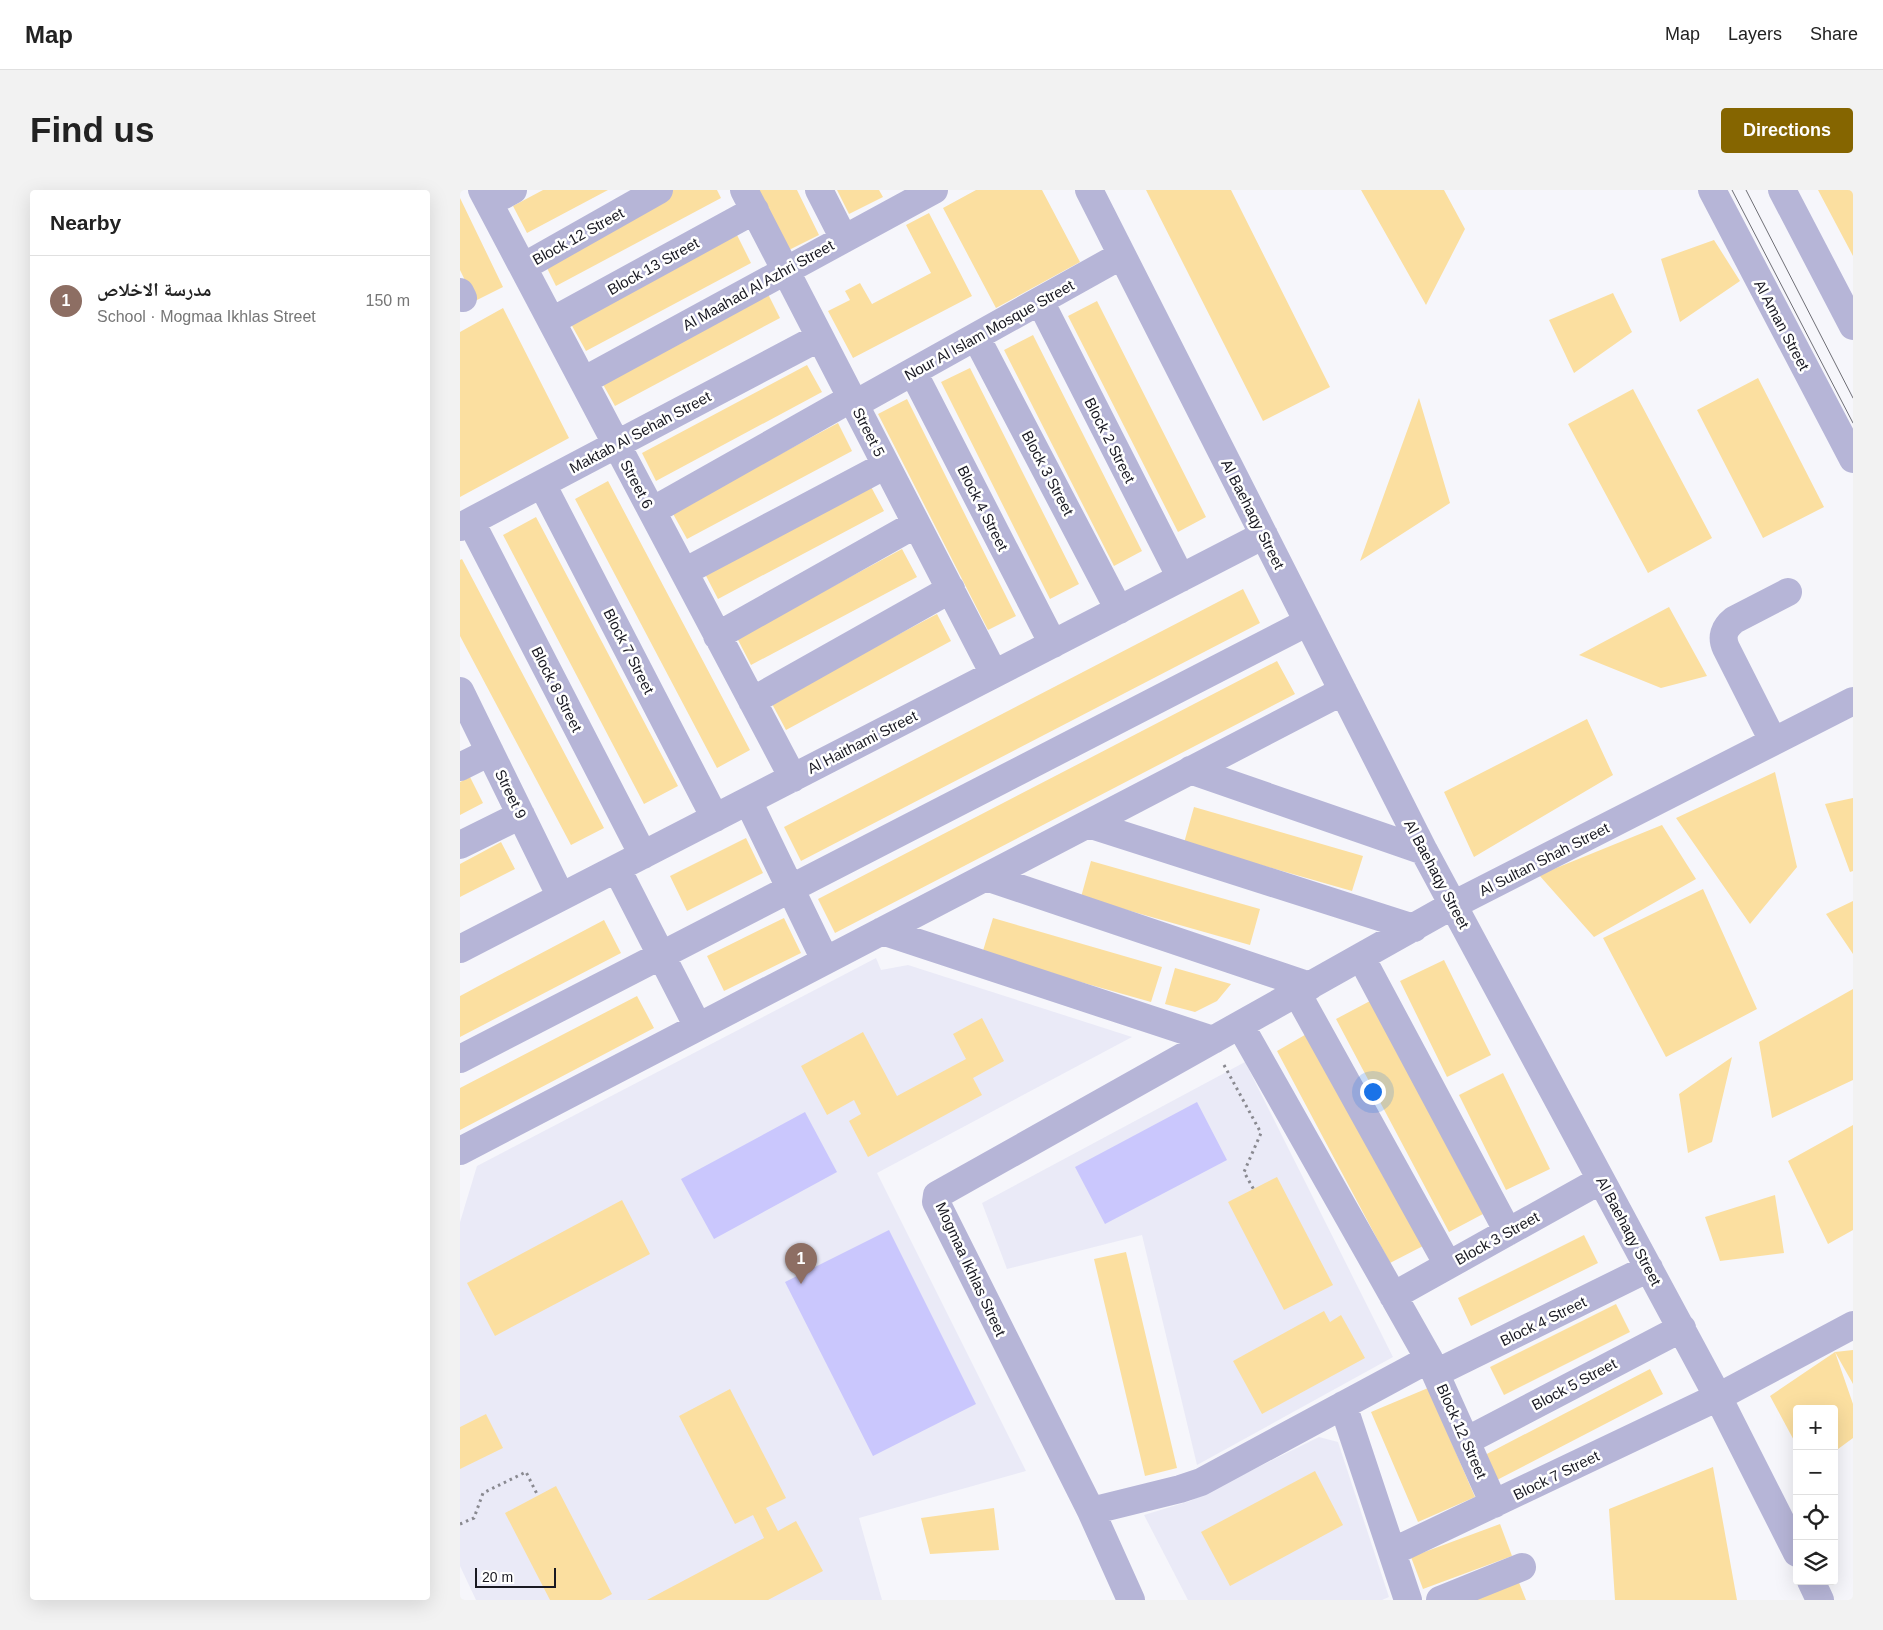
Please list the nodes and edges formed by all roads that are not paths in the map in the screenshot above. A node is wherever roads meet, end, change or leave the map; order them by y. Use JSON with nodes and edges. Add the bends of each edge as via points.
{"nodes":[{"id":1,"x":513,"y":190,"type":"edge"},
{"id":2,"x":660,"y":190,"type":"edge"},
{"id":3,"x":819,"y":190,"type":"edge"},
{"id":4,"x":934,"y":190,"type":"edge"},
{"id":5,"x":1090,"y":190,"type":"edge"},
{"id":6,"x":1712,"y":190,"type":"edge"},
{"id":7,"x":1782,"y":190,"type":"edge"},
{"id":8,"x":485,"y":196,"type":"edge"},
{"id":9,"x":904,"y":197,"type":"edge"},
{"id":10,"x":749,"y":200,"type":"edge"},
{"id":11,"x":844,"y":239,"type":"junction"},
{"id":12,"x":1122,"y":255,"type":"junction"},
{"id":13,"x":523,"y":266,"type":"junction"},
{"id":14,"x":786,"y":270,"type":"junction"},
{"id":15,"x":1040,"y":301,"type":"junction"},
{"id":16,"x":552,"y":321,"type":"junction"},
{"id":17,"x":1853,"y":326,"type":"edge"},
{"id":18,"x":976,"y":336,"type":"junction"},
{"id":19,"x":820,"y":338,"type":"junction"},
{"id":20,"x":913,"y":372,"type":"junction"},
{"id":21,"x":583,"y":381,"type":"junction"},
{"id":22,"x":853,"y":401,"type":"junction"},
{"id":23,"x":617,"y":445,"type":"junction"},
{"id":24,"x":1853,"y":458,"type":"edge"},
{"id":25,"x":886,"y":465,"type":"junction"},
{"id":26,"x":542,"y":484,"type":"junction"},
{"id":27,"x":652,"y":511,"type":"junction"},
{"id":28,"x":916,"y":524,"type":"junction"},
{"id":29,"x":466,"y":525,"type":"edge"},
{"id":30,"x":1264,"y":535,"type":"junction"},
{"id":31,"x":684,"y":572,"type":"junction"},
{"id":32,"x":1181,"y":578,"type":"junction"},
{"id":33,"x":951,"y":589,"type":"junction"},
{"id":34,"x":1788,"y":592,"type":"dead end"},
{"id":35,"x":1119,"y":610,"type":"junction"},
{"id":36,"x":1308,"y":622,"type":"junction"},
{"id":37,"x":718,"y":636,"type":"junction"},
{"id":38,"x":1053,"y":644,"type":"junction"},
{"id":39,"x":994,"y":674,"type":"junction"},
{"id":40,"x":1343,"y":691,"type":"junction"},
{"id":41,"x":460,"y":692,"type":"edge"},
{"id":42,"x":752,"y":701,"type":"junction"},
{"id":43,"x":1853,"y":701,"type":"edge"},
{"id":44,"x":1773,"y":741,"type":"junction"},
{"id":45,"x":490,"y":752,"type":"junction"},
{"id":46,"x":460,"y":767,"type":"edge"},
{"id":47,"x":1190,"y":770,"type":"junction"},
{"id":48,"x":793,"y":778,"type":"junction"},
{"id":49,"x":748,"y":801,"type":"junction"},
{"id":50,"x":521,"y":814,"type":"junction"},
{"id":51,"x":715,"y":818,"type":"junction"},
{"id":52,"x":1088,"y":824,"type":"junction"},
{"id":53,"x":460,"y":845,"type":"edge"},
{"id":54,"x":1424,"y":851,"type":"junction"},
{"id":55,"x":643,"y":855,"type":"junction"},
{"id":56,"x":617,"y":869,"type":"junction"},
{"id":57,"x":986,"y":877,"type":"junction"},
{"id":58,"x":791,"y":889,"type":"junction"},
{"id":59,"x":561,"y":897,"type":"junction"},
{"id":60,"x":1454,"y":905,"type":"junction"},
{"id":61,"x":1414,"y":928,"type":"junction"},
{"id":62,"x":882,"y":931,"type":"junction"},
{"id":63,"x":460,"y":949,"type":"edge"},
{"id":64,"x":662,"y":956,"type":"junction"},
{"id":65,"x":1361,"y":957,"type":"junction"},
{"id":66,"x":825,"y":960,"type":"junction"},
{"id":67,"x":1304,"y":989,"type":"junction"},
{"id":68,"x":1240,"y":1025,"type":"junction"},
{"id":69,"x":698,"y":1027,"type":"junction"},
{"id":70,"x":1213,"y":1040,"type":"junction"},
{"id":71,"x":460,"y":1059,"type":"edge"},
{"id":72,"x":460,"y":1151,"type":"edge"},
{"id":73,"x":1602,"y":1180,"type":"junction"},
{"id":74,"x":1508,"y":1232,"type":"junction"},
{"id":75,"x":1448,"y":1265,"type":"junction"},
{"id":76,"x":1649,"y":1268,"type":"junction"},
{"id":77,"x":1393,"y":1296,"type":"junction"},
{"id":78,"x":1853,"y":1325,"type":"edge"},
{"id":79,"x":1682,"y":1328,"type":"junction"},
{"id":80,"x":1432,"y":1366,"type":"junction"},
{"id":81,"x":1718,"y":1397,"type":"junction"},
{"id":82,"x":1343,"y":1405,"type":"junction"},
{"id":83,"x":1466,"y":1441,"type":"junction"},
{"id":84,"x":1494,"y":1504,"type":"junction"},
{"id":85,"x":1091,"y":1511,"type":"junction"},
{"id":86,"x":1793,"y":1545,"type":"edge"},
{"id":87,"x":1392,"y":1552,"type":"junction"},
{"id":88,"x":1522,"y":1567,"type":"dead end"},
{"id":89,"x":1813,"y":1585,"type":"edge"},
{"id":90,"x":1131,"y":1600,"type":"edge"},
{"id":91,"x":1408,"y":1600,"type":"edge"},
{"id":92,"x":1440,"y":1600,"type":"edge"},
{"id":93,"x":1820,"y":1600,"type":"edge"}],
"edges":[{"from":1,"to":8,"type":"street"},
{"from":2,"to":13,"type":"street","name":"Block 12 Street"},
{"from":3,"to":11,"type":"street"},
{"from":4,"to":9,"type":"street","name":"Al Maahad Al Azhri Street"},
{"from":5,"to":12,"type":"street","name":"Al Baehaqy Street"},
{"from":6,"to":24,"type":"street","name":"Al Aman Street"},
{"from":7,"to":17,"type":"street"},
{"from":8,"to":13,"type":"street","name":"Street 6"},
{"from":9,"to":11,"type":"street","name":"Al Maahad Al Azhri Street"},
{"from":10,"to":14,"type":"street","name":"Street 5"},
{"from":10,"to":16,"type":"street","name":"Block 13 Street"},
{"from":11,"to":14,"type":"street","name":"Al Maahad Al Azhri Street"},
{"from":12,"to":15,"type":"street","name":"Nour Al Islam Mosque Street"},
{"from":12,"to":30,"type":"street","name":"Al Baehaqy Street"},
{"from":13,"to":16,"type":"street","name":"Street 6"},
{"from":14,"to":19,"type":"street","name":"Street 5"},
{"from":14,"to":21,"type":"street","name":"Al Maahad Al Azhri Street"},
{"from":15,"to":18,"type":"street","name":"Nour Al Islam Mosque Street"},
{"from":15,"to":32,"type":"street","name":"Block 2 Street"},
{"from":16,"to":21,"type":"street","name":"Street 6"},
{"from":18,"to":20,"type":"street","name":"Nour Al Islam Mosque Street"},
{"from":18,"to":35,"type":"street","name":"Block 3 Street"},
{"from":19,"to":22,"type":"street","name":"Street 5"},
{"from":19,"to":23,"type":"street","name":"Maktab Al Sehah Street"},
{"from":20,"to":22,"type":"street","name":"Nour Al Islam Mosque Street"},
{"from":20,"to":38,"type":"street","name":"Block 4 Street"},
{"from":21,"to":23,"type":"street","name":"Street 6"},
{"from":22,"to":25,"type":"street","name":"Street 5"},
{"from":22,"to":27,"type":"street","name":"Nour Al Islam Mosque Street"},
{"from":23,"to":26,"type":"street","name":"Maktab Al Sehah Street"},
{"from":23,"to":27,"type":"street","name":"Street 6"},
{"from":25,"to":28,"type":"street","name":"Street 5"},
{"from":25,"to":31,"type":"street"},
{"from":26,"to":29,"type":"street","name":"Maktab Al Sehah Street"},
{"from":26,"to":51,"type":"street","name":"Block 7 Street"},
{"from":27,"to":31,"type":"street","name":"Street 6"},
{"from":28,"to":33,"type":"street","name":"Street 5"},
{"from":28,"to":37,"type":"street"},
{"from":29,"to":55,"type":"street","name":"Block 8 Street"},
{"from":30,"to":32,"type":"street","name":"Al Haithami Street"},
{"from":30,"to":36,"type":"street","name":"Al Baehaqy Street"},
{"from":31,"to":37,"type":"street","name":"Street 6"},
{"from":32,"to":35,"type":"street","name":"Al Haithami Street"},
{"from":33,"to":39,"type":"street","name":"Street 5"},
{"from":33,"to":42,"type":"street"},
{"from":34,"to":44,"type":"street","via":[[1734,620],[1728,625],[1724,637],[1726,648]]},
{"from":35,"to":38,"type":"street","name":"Al Haithami Street"},
{"from":36,"to":40,"type":"street","name":"Al Baehaqy Street"},
{"from":36,"to":58,"type":"street"},
{"from":37,"to":42,"type":"street","name":"Street 6"},
{"from":38,"to":39,"type":"street","name":"Al Haithami Street"},
{"from":39,"to":48,"type":"street","name":"Al Haithami Street"},
{"from":40,"to":47,"type":"street"},
{"from":40,"to":54,"type":"street","name":"Al Baehaqy Street"},
{"from":41,"to":45,"type":"street","name":"Street 9"},
{"from":42,"to":48,"type":"street","name":"Street 6"},
{"from":43,"to":44,"type":"street","name":"Al Sultan Shah Street"},
{"from":44,"to":60,"type":"street","name":"Al Sultan Shah Street"},
{"from":45,"to":46,"type":"street"},
{"from":45,"to":50,"type":"street","name":"Street 9"},
{"from":47,"to":52,"type":"street"},
{"from":47,"to":54,"type":"street"},
{"from":48,"to":49,"type":"street","name":"Al Haithami Street"},
{"from":49,"to":51,"type":"street","name":"Al Haithami Street"},
{"from":49,"to":58,"type":"street"},
{"from":50,"to":53,"type":"street"},
{"from":50,"to":59,"type":"street","name":"Street 9"},
{"from":51,"to":55,"type":"street","name":"Al Haithami Street"},
{"from":52,"to":57,"type":"street"},
{"from":52,"to":61,"type":"street"},
{"from":54,"to":60,"type":"street","name":"Al Baehaqy Street"},
{"from":55,"to":56,"type":"street","name":"Al Haithami Street"},
{"from":56,"to":59,"type":"street","name":"Al Haithami Street"},
{"from":56,"to":64,"type":"street"},
{"from":57,"to":62,"type":"street"},
{"from":57,"to":67,"type":"street"},
{"from":58,"to":64,"type":"street"},
{"from":58,"to":66,"type":"street"},
{"from":59,"to":63,"type":"street","name":"Al Haithami Street"},
{"from":60,"to":61,"type":"street","name":"Al Sultan Shah Street"},
{"from":60,"to":73,"type":"street","name":"Al Baehaqy Street"},
{"from":61,"to":65,"type":"street","name":"Al Sultan Shah Street"},
{"from":62,"to":66,"type":"street"},
{"from":62,"to":70,"type":"street"},
{"from":64,"to":69,"type":"street"},
{"from":64,"to":71,"type":"street"},
{"from":65,"to":67,"type":"street","name":"Al Sultan Shah Street"},
{"from":65,"to":74,"type":"street"},
{"from":66,"to":69,"type":"street"},
{"from":67,"to":68,"type":"street","name":"Al Sultan Shah Street"},
{"from":67,"to":75,"type":"street"},
{"from":68,"to":70,"type":"street","name":"Al Sultan Shah Street"},
{"from":68,"to":77,"type":"street","name":"Block 12 Street"},
{"from":69,"to":72,"type":"street"},
{"from":70,"to":85,"type":"street","name":"Mogmaa Ikhlas Street","via":[[937,1194],[936,1202]]},
{"from":73,"to":74,"type":"street","name":"Block 3 Street"},
{"from":73,"to":76,"type":"street","name":"Al Baehaqy Street"},
{"from":74,"to":75,"type":"street","name":"Block 3 Street"},
{"from":75,"to":77,"type":"street","name":"Block 3 Street"},
{"from":76,"to":79,"type":"street","name":"Al Baehaqy Street"},
{"from":76,"to":80,"type":"street","name":"Block 4 Street"},
{"from":77,"to":80,"type":"street","name":"Block 12 Street"},
{"from":78,"to":81,"type":"street","name":"Block 7 Street"},
{"from":79,"to":81,"type":"street","name":"Al Baehaqy Street"},
{"from":79,"to":83,"type":"street","name":"Block 5 Street"},
{"from":80,"to":82,"type":"street","name":"Block 4 Street"},
{"from":80,"to":83,"type":"street","name":"Block 12 Street"},
{"from":81,"to":84,"type":"street","name":"Block 7 Street"},
{"from":81,"to":86,"type":"street","name":"Al Baehaqy Street"},
{"from":82,"to":85,"type":"street","name":"Block 4 Street","via":[[1201,1482]]},
{"from":82,"to":87,"type":"street"},
{"from":83,"to":84,"type":"street","name":"Block 12 Street"},
{"from":84,"to":87,"type":"street","name":"Block 7 Street"},
{"from":85,"to":90,"type":"street","name":"Mogmaa Ikhlas Street"},
{"from":87,"to":91,"type":"street"},
{"from":88,"to":92,"type":"street"},
{"from":89,"to":93,"type":"street"}]}
